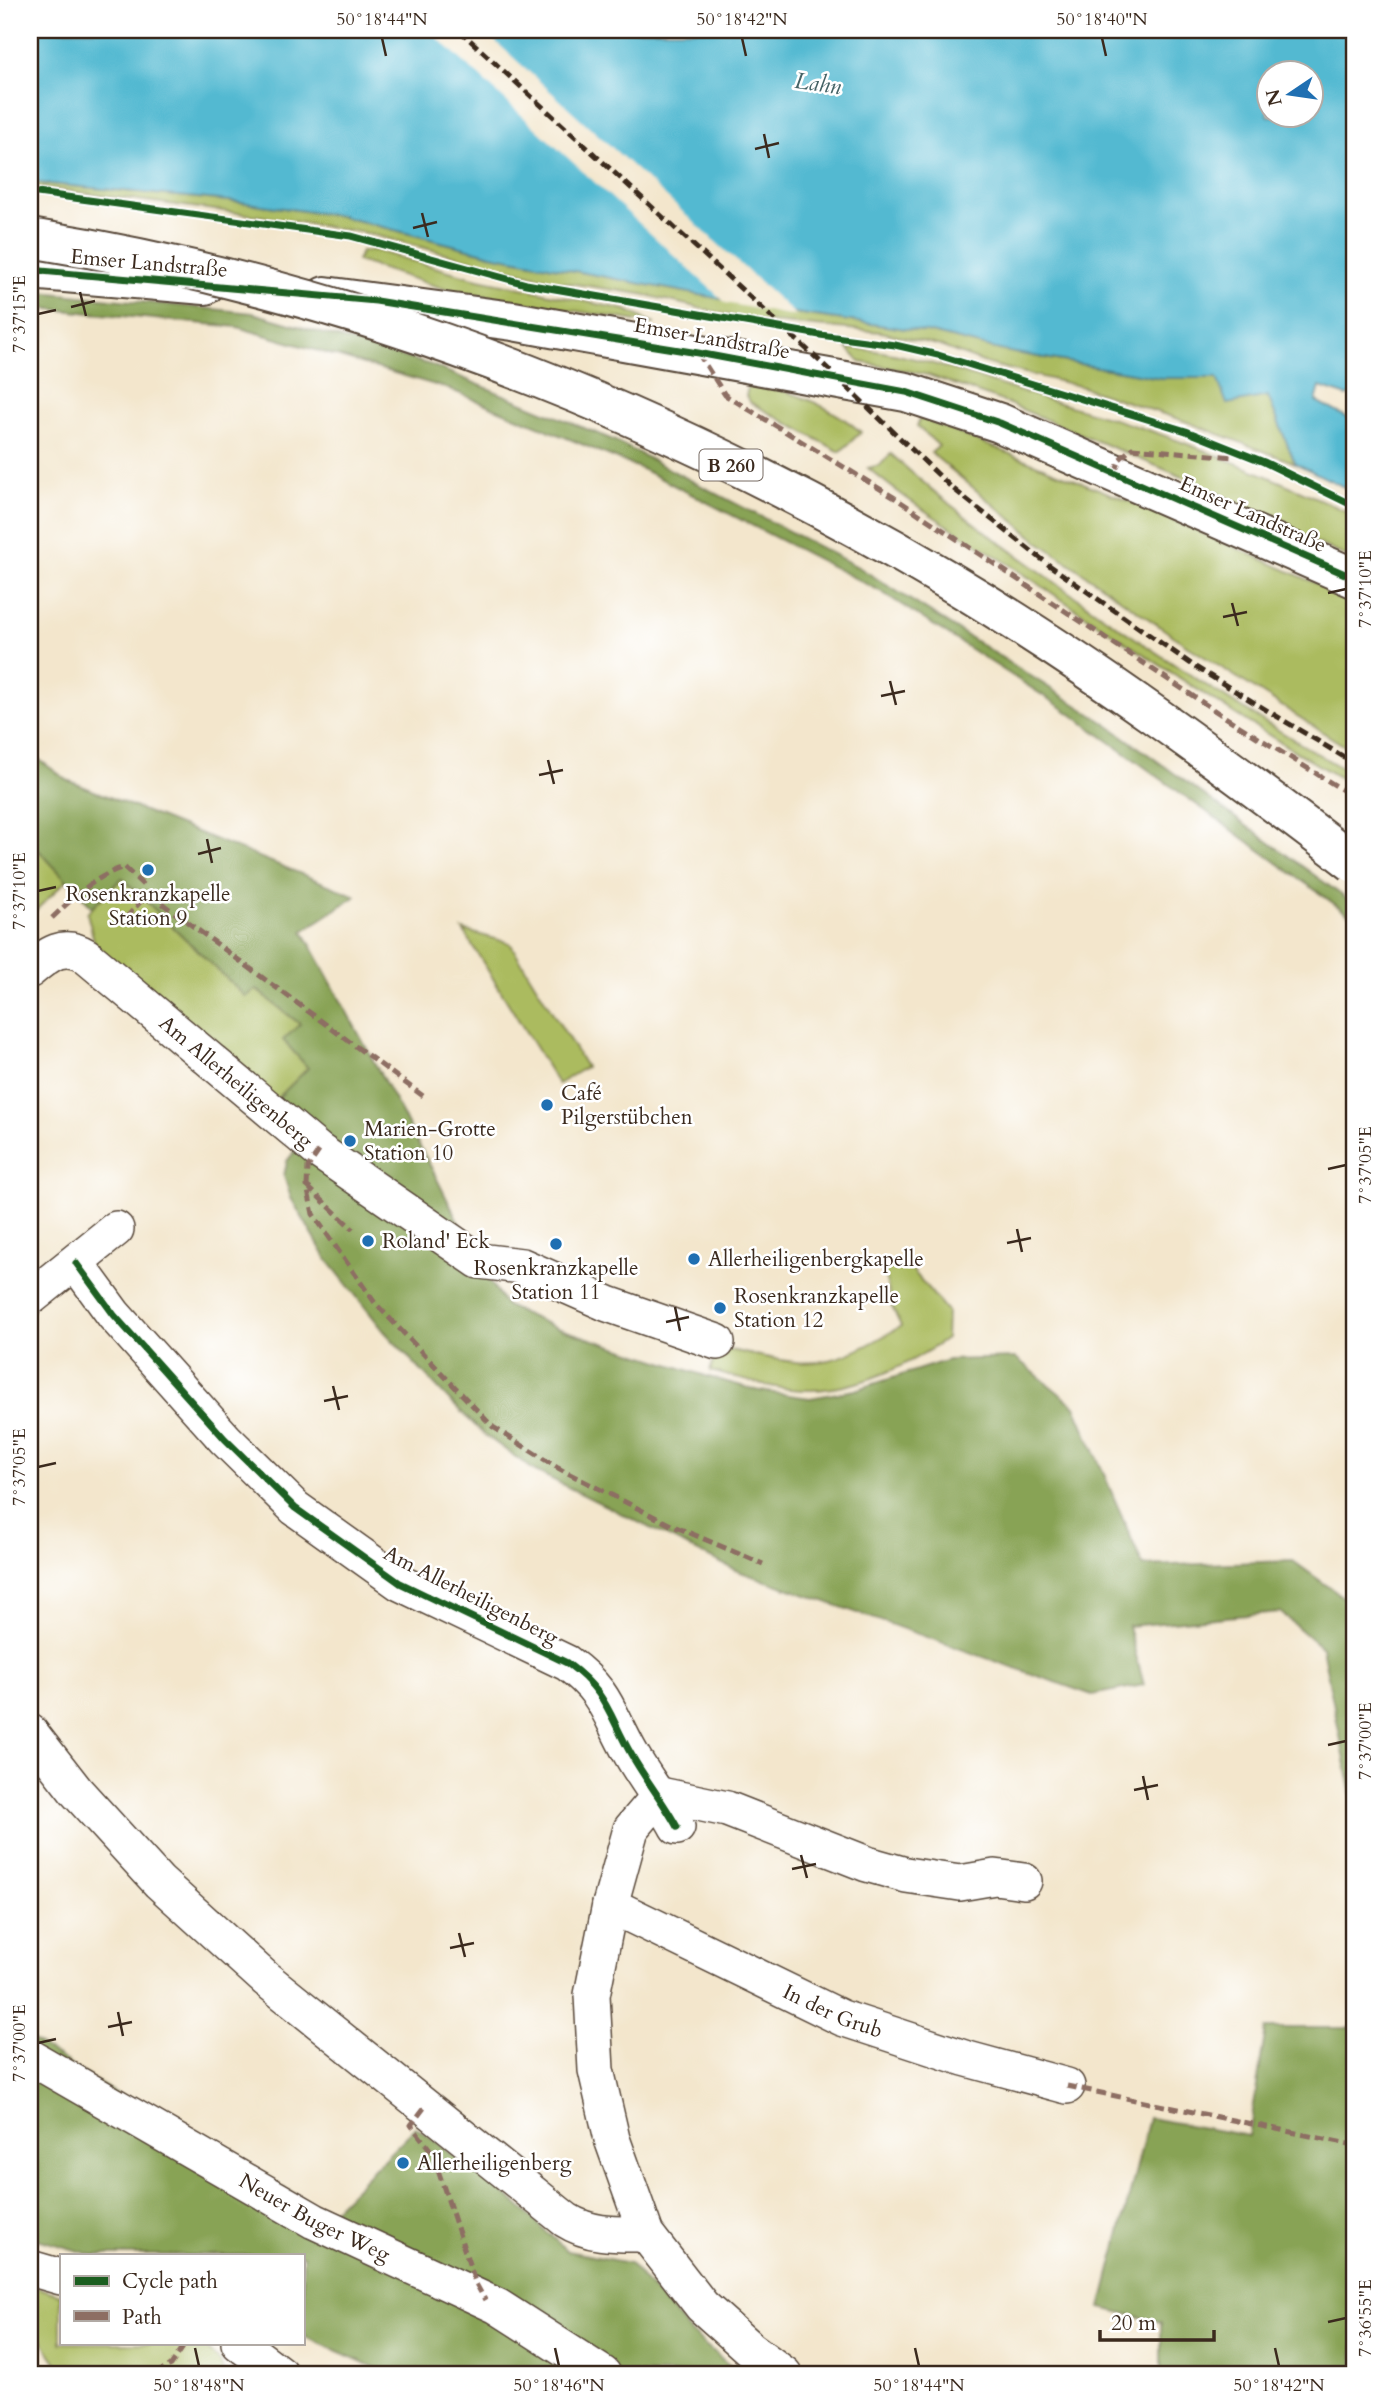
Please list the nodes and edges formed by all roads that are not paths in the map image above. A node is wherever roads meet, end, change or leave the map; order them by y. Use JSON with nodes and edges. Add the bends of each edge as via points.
{"nodes":[{"id":1,"x":30,"y":238,"type":"edge"},
{"id":2,"x":30,"y":270,"type":"edge"},
{"id":3,"x":1354,"y":578,"type":"edge"},
{"id":4,"x":1354,"y":863,"type":"edge"},
{"id":5,"x":30,"y":970,"type":"edge"},
{"id":6,"x":116,"y":1229,"type":"dead end"},
{"id":7,"x":76,"y":1263,"type":"junction"},
{"id":8,"x":30,"y":1298,"type":"edge"},
{"id":9,"x":717,"y":1342,"type":"dead end"},
{"id":10,"x":30,"y":1732,"type":"edge"},
{"id":11,"x":660,"y":1796,"type":"junction"},
{"id":12,"x":677,"y":1827,"type":"dead end"},
{"id":13,"x":1024,"y":1881,"type":"dead end"},
{"id":14,"x":610,"y":1905,"type":"junction"},
{"id":15,"x":30,"y":2057,"type":"edge"},
{"id":16,"x":1067,"y":2086,"type":"dead end"},
{"id":17,"x":646,"y":2234,"type":"junction"},
{"id":18,"x":30,"y":2268,"type":"edge"},
{"id":19,"x":60,"y":2277,"type":"edge"},
{"id":20,"x":240,"y":2344,"type":"edge"},
{"id":21,"x":280,"y":2374,"type":"edge"},
{"id":22,"x":603,"y":2374,"type":"edge"},
{"id":23,"x":784,"y":2374,"type":"edge"}],
"edges":[{"from":1,"to":4,"type":"main road","number":"B 260","bridge":true,"via":[[205,271],[311,299],[416,331],[620,411],[816,505],[953,583],[1116,688]]},
{"from":2,"to":3,"type":"main road","name":"Emser Landstraße","via":[[376,301],[685,350],[906,392],[1000,423]]},
{"from":5,"to":9,"type":"street","name":"Am Allerheiligenberg","via":[[66,948],[86,956],[319,1151],[480,1261],[522,1266],[608,1304]]},
{"from":6,"to":7,"type":"street"},
{"from":7,"to":8,"type":"street"},
{"from":7,"to":11,"type":"street","name":"Am Allerheiligenberg","via":[[110,1311],[225,1439],[295,1508],[400,1583],[567,1664],[590,1682],[610,1707],[632,1756]]},
{"from":10,"to":17,"type":"street","via":[[76,1791],[159,1882],[340,2041],[566,2220],[596,2232]]},
{"from":11,"to":12,"type":"street","name":"Am Allerheiligenberg"},
{"from":11,"to":13,"type":"street","via":[[727,1809],[906,1875],[960,1883],[995,1877]]},
{"from":11,"to":14,"type":"street","via":[[632,1829]]},
{"from":14,"to":16,"type":"street","name":"In der Grub","via":[[842,2018]]},
{"from":14,"to":17,"type":"street","via":[[592,1995],[596,2070],[611,2138]]},
{"from":15,"to":22,"type":"street","name":"Neuer Buger Weg","via":[[310,2219],[497,2306]]},
{"from":17,"to":23,"type":"street","via":[[702,2306]]},
{"from":18,"to":19,"type":"street"},
{"from":20,"to":21,"type":"street"}]}
